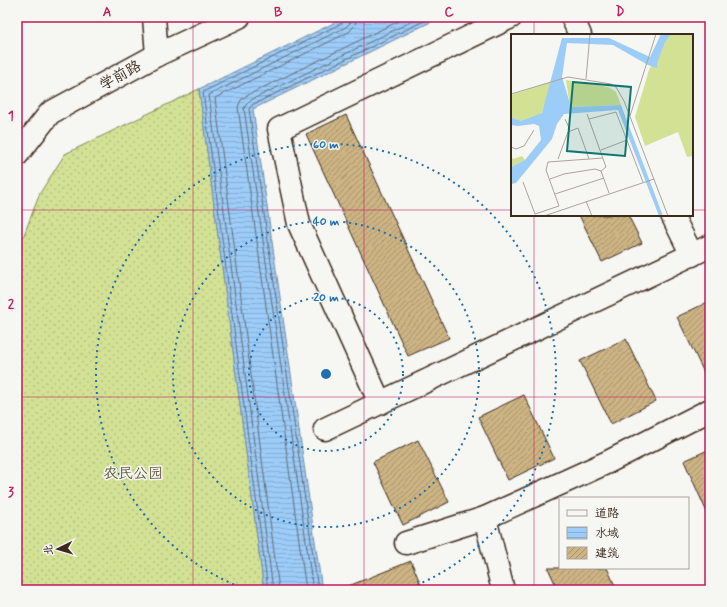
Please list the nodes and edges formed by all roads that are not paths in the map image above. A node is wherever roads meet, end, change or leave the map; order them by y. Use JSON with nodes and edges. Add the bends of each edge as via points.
{"nodes":[{"id":1,"x":154,"y":17,"type":"edge"},
{"id":2,"x":239,"y":17,"type":"edge"},
{"id":3,"x":511,"y":17,"type":"edge"},
{"id":4,"x":572,"y":17,"type":"edge"},
{"id":5,"x":580,"y":34,"type":"edge"},
{"id":6,"x":157,"y":54,"type":"junction"},
{"id":7,"x":17,"y":155,"type":"edge"},
{"id":8,"x":673,"y":216,"type":"edge"},
{"id":9,"x":701,"y":250,"type":"edge"},
{"id":10,"x":380,"y":403,"type":"junction"},
{"id":11,"x":710,"y":410,"type":"edge"},
{"id":12,"x":325,"y":429,"type":"dead end"},
{"id":13,"x":485,"y":518,"type":"junction"},
{"id":14,"x":406,"y":543,"type":"dead end"},
{"id":15,"x":503,"y":590,"type":"edge"}],
"edges":[{"from":1,"to":6,"type":"street"},
{"from":2,"to":6,"type":"street","name":"学前路"},
{"from":3,"to":10,"type":"street","via":[[279,129],[299,224]]},
{"from":4,"to":5,"type":"street"},
{"from":6,"to":7,"type":"street","name":"学前路","via":[[50,113]]},
{"from":8,"to":9,"type":"street"},
{"from":9,"to":10,"type":"street"},
{"from":10,"to":12,"type":"street"},
{"from":11,"to":13,"type":"street","via":[[608,462]]},
{"from":13,"to":14,"type":"street"},
{"from":13,"to":15,"type":"street"}]}
